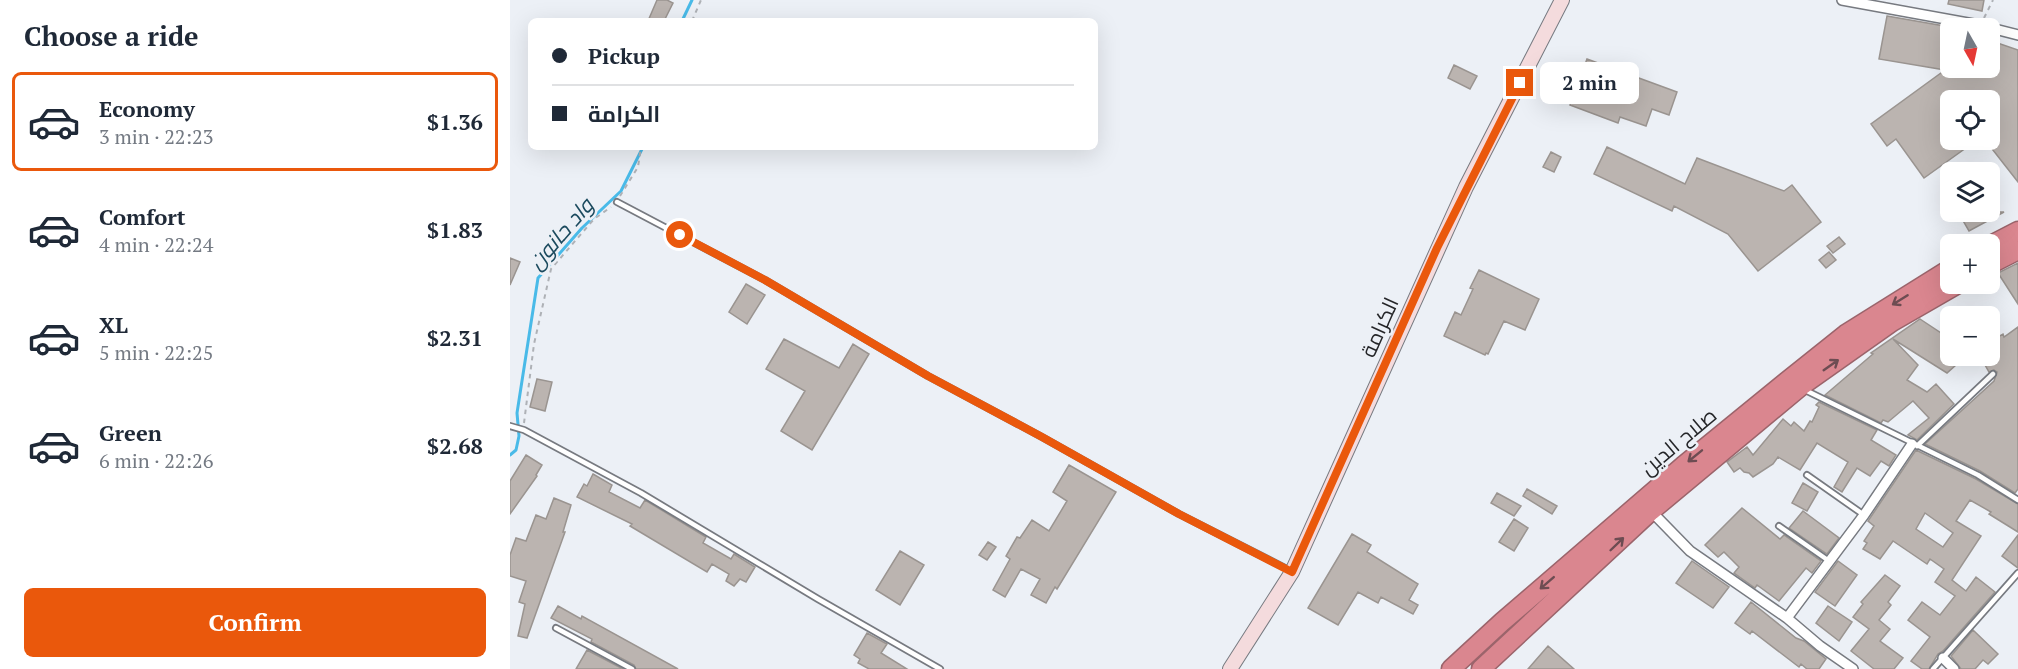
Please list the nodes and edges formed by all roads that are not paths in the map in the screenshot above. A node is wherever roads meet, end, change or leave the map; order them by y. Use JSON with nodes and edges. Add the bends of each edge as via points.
{"nodes":[{"id":1,"x":1562,"y":0,"type":"edge"},
{"id":2,"x":1842,"y":0,"type":"edge"},
{"id":3,"x":2018,"y":35,"type":"edge"},
{"id":4,"x":616,"y":202,"type":"road end"},
{"id":5,"x":2018,"y":231,"type":"edge"},
{"id":6,"x":2000,"y":240,"type":"edge"},
{"id":7,"x":2018,"y":250,"type":"edge"},
{"id":8,"x":2000,"y":259,"type":"edge"},
{"id":9,"x":1940,"y":275,"type":"edge"},
{"id":10,"x":1941,"y":294,"type":"edge"},
{"id":11,"x":1993,"y":374,"type":"dead end"},
{"id":12,"x":1800,"y":387,"type":"junction"},
{"id":13,"x":510,"y":426,"type":"edge"},
{"id":14,"x":1915,"y":445,"type":"junction"},
{"id":15,"x":1807,"y":475,"type":"dead end"},
{"id":16,"x":2018,"y":500,"type":"edge"},
{"id":17,"x":1651,"y":511,"type":"junction"},
{"id":18,"x":1864,"y":515,"type":"junction"},
{"id":19,"x":1779,"y":526,"type":"dead end"},
{"id":20,"x":1829,"y":561,"type":"junction"},
{"id":21,"x":1292,"y":572,"type":"junction"},
{"id":22,"x":2018,"y":573,"type":"edge"},
{"id":23,"x":1787,"y":618,"type":"junction"},
{"id":24,"x":556,"y":628,"type":"dead end"},
{"id":25,"x":1943,"y":658,"type":"junction"},
{"id":26,"x":632,"y":669,"type":"edge"},
{"id":27,"x":940,"y":669,"type":"edge"},
{"id":28,"x":1230,"y":669,"type":"edge"},
{"id":29,"x":1451,"y":669,"type":"edge"},
{"id":30,"x":1481,"y":669,"type":"edge"},
{"id":31,"x":1853,"y":669,"type":"edge"},
{"id":32,"x":1933,"y":669,"type":"edge"},
{"id":33,"x":1954,"y":669,"type":"edge"}],
"edges":[{"from":1,"to":21,"type":"main road","name":"الكرامة","via":[[1461,197]]},
{"from":2,"to":3,"type":"street"},
{"from":4,"to":21,"type":"lane","via":[[765,280],[928,376],[1179,514]]},
{"from":5,"to":6,"type":"highway"},
{"from":7,"to":8,"type":"highway"},
{"from":9,"to":29,"type":"highway","name":"صلاح الدين","one_way":true,"via":[[1846,334],[1786,382],[1675,473]]},
{"from":12,"to":10,"type":"highway","name":"صلاح الدين","one_way":true,"via":[[1892,322]]},
{"from":11,"to":14,"type":"lane"},
{"from":12,"to":14,"type":"lane"},
{"from":12,"to":17,"type":"highway","name":"صلاح الدين"},
{"from":13,"to":27,"type":"lane","via":[[641,493]]},
{"from":14,"to":16,"type":"lane","via":[[1978,475]]},
{"from":14,"to":18,"type":"street"},
{"from":15,"to":18,"type":"lane"},
{"from":17,"to":23,"type":"street","via":[[1690,551]]},
{"from":30,"to":17,"type":"highway","name":"صلاح الدين","one_way":true},
{"from":18,"to":20,"type":"street"},
{"from":19,"to":20,"type":"lane"},
{"from":20,"to":23,"type":"street"},
{"from":21,"to":28,"type":"main road","name":"الكرامة"},
{"from":22,"to":25,"type":"lane"},
{"from":23,"to":31,"type":"street"},
{"from":24,"to":26,"type":"lane"},
{"from":25,"to":32,"type":"lane"},
{"from":25,"to":33,"type":"street"}]}
